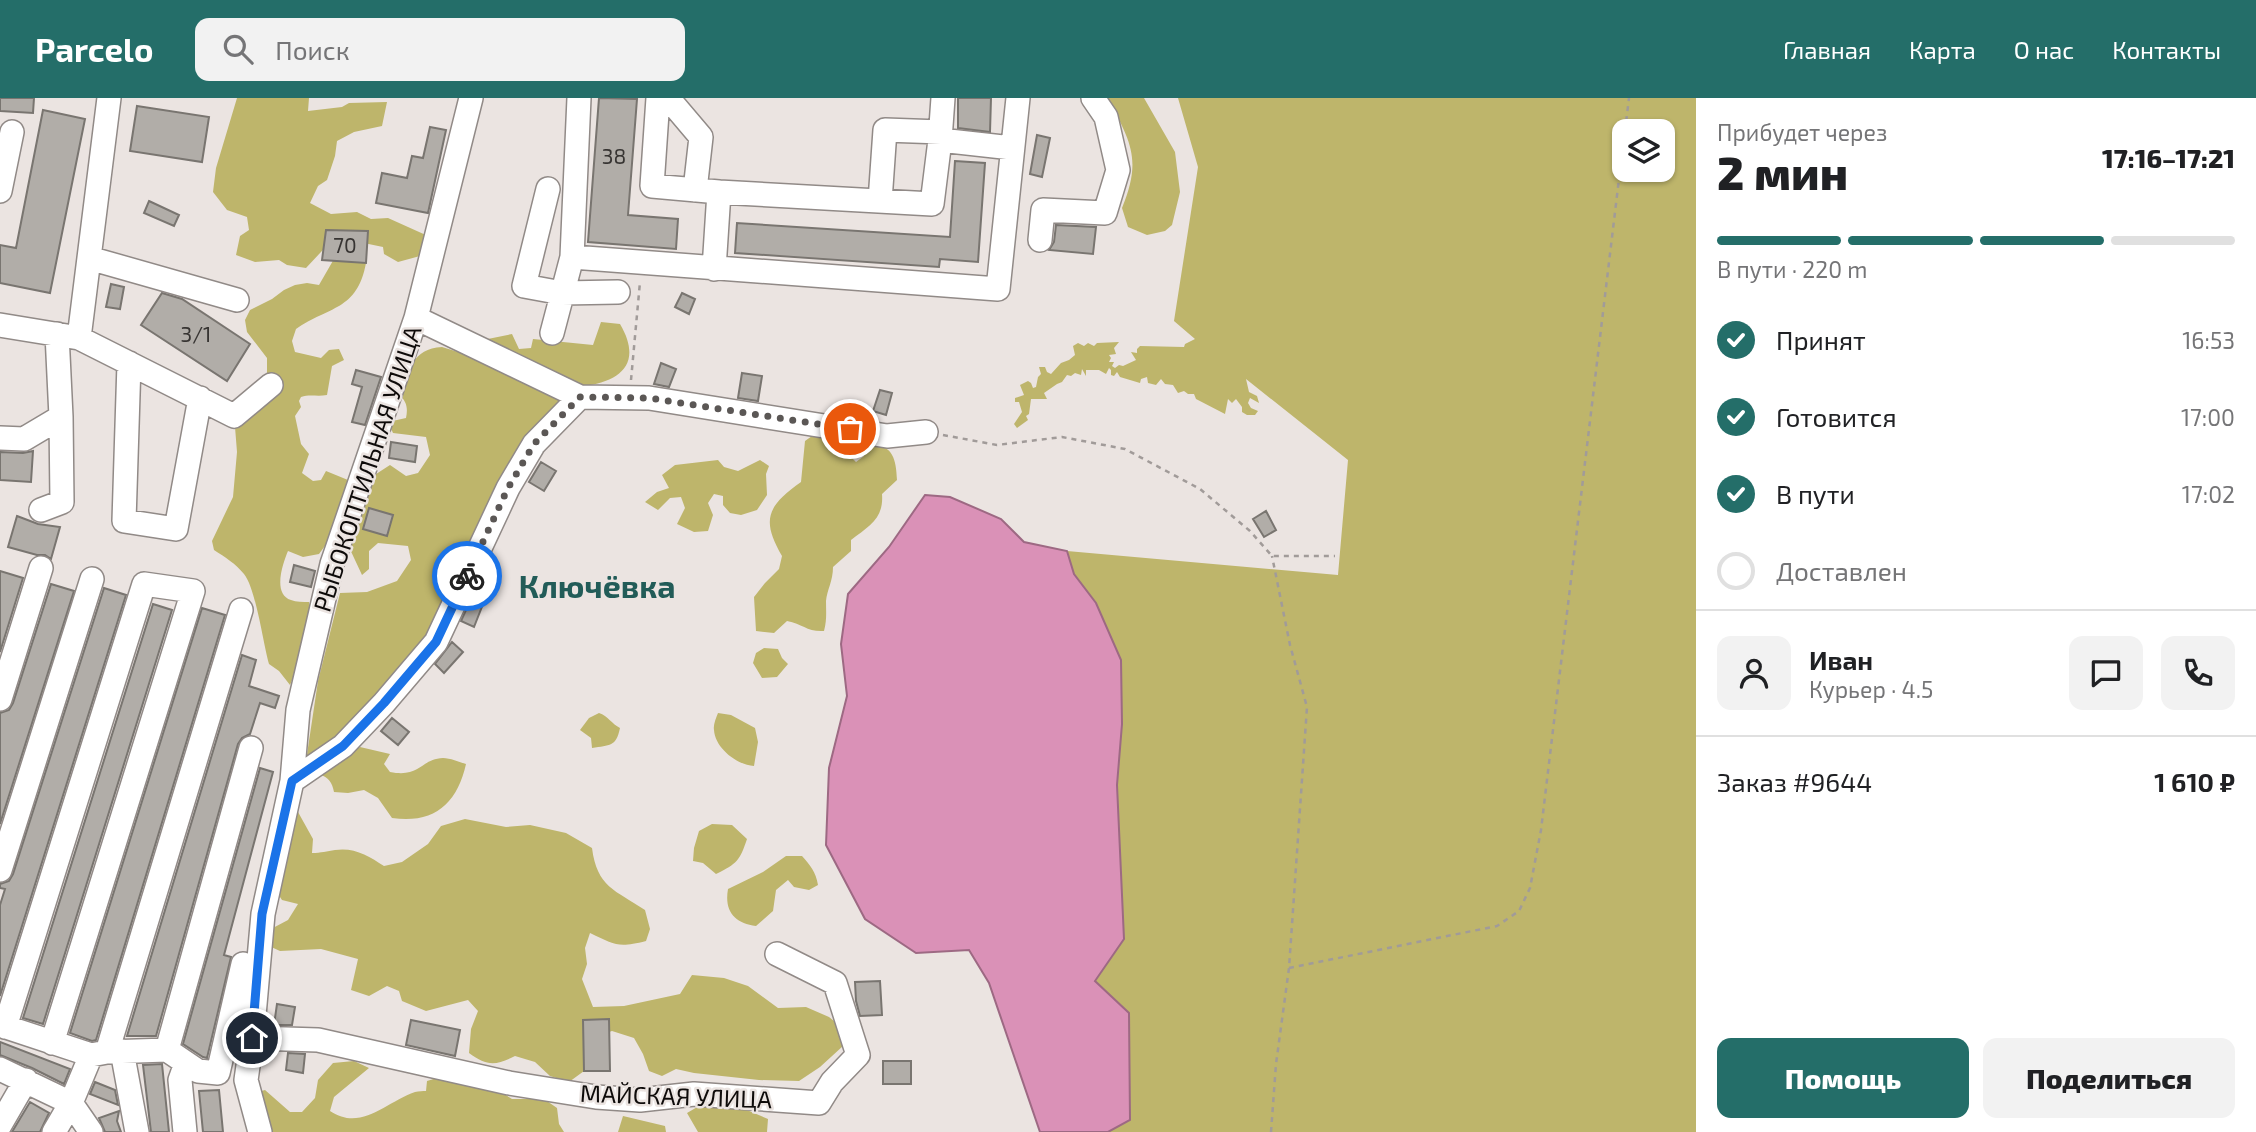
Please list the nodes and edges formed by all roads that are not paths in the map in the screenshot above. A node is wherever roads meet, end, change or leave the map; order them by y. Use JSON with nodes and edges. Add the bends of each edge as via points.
{"nodes":[{"id":1,"x":109,"y":98,"type":"edge"},
{"id":2,"x":471,"y":98,"type":"edge"},
{"id":3,"x":579,"y":98,"type":"edge"},
{"id":4,"x":658,"y":98,"type":"edge"},
{"id":5,"x":668,"y":98,"type":"edge"},
{"id":6,"x":943,"y":98,"type":"edge"},
{"id":7,"x":1018,"y":98,"type":"edge"},
{"id":8,"x":1093,"y":98,"type":"edge"},
{"id":9,"x":12,"y":132,"type":"dead end"},
{"id":10,"x":941,"y":136,"type":"junction"},
{"id":11,"x":1012,"y":148,"type":"junction"},
{"id":12,"x":548,"y":190,"type":"dead end"},
{"id":13,"x":695,"y":190,"type":"junction"},
{"id":14,"x":0,"y":191,"type":"edge"},
{"id":15,"x":719,"y":192,"type":"junction"},
{"id":16,"x":880,"y":201,"type":"junction"},
{"id":17,"x":1040,"y":240,"type":"dead end"},
{"id":18,"x":572,"y":257,"type":"junction"},
{"id":19,"x":89,"y":258,"type":"junction"},
{"id":20,"x":713,"y":269,"type":"junction"},
{"id":21,"x":618,"y":292,"type":"dead end"},
{"id":22,"x":562,"y":293,"type":"junction"},
{"id":23,"x":237,"y":300,"type":"dead end"},
{"id":24,"x":416,"y":318,"type":"junction"},
{"id":25,"x":0,"y":325,"type":"edge"},
{"id":26,"x":552,"y":333,"type":"dead end"},
{"id":27,"x":68,"y":336,"type":"junction"},
{"id":28,"x":129,"y":363,"type":"junction"},
{"id":29,"x":271,"y":384,"type":"dead end"},
{"id":30,"x":580,"y":397,"type":"junction"},
{"id":31,"x":200,"y":398,"type":"junction"},
{"id":32,"x":61,"y":417,"type":"junction"},
{"id":33,"x":926,"y":432,"type":"road end"},
{"id":34,"x":0,"y":438,"type":"edge"},
{"id":35,"x":41,"y":510,"type":"dead end"},
{"id":36,"x":41,"y":568,"type":"dead end"},
{"id":37,"x":92,"y":579,"type":"dead end"},
{"id":38,"x":241,"y":610,"type":"dead end"},
{"id":39,"x":0,"y":699,"type":"edge"},
{"id":40,"x":251,"y":748,"type":"dead end"},
{"id":41,"x":292,"y":781,"type":"junction"},
{"id":42,"x":0,"y":870,"type":"edge"},
{"id":43,"x":777,"y":954,"type":"dead end"},
{"id":44,"x":243,"y":964,"type":"dead end"},
{"id":45,"x":3,"y":1026,"type":"edge"},
{"id":46,"x":252,"y":1038,"type":"junction"},
{"id":47,"x":52,"y":1042,"type":"junction"},
{"id":48,"x":107,"y":1053,"type":"junction"},
{"id":49,"x":176,"y":1057,"type":"junction"},
{"id":50,"x":0,"y":1069,"type":"edge"},
{"id":51,"x":26,"y":1080,"type":"junction"},
{"id":52,"x":71,"y":1102,"type":"junction"},
{"id":53,"x":0,"y":1125,"type":"edge"},
{"id":54,"x":54,"y":1132,"type":"edge"},
{"id":55,"x":91,"y":1132,"type":"edge"},
{"id":56,"x":138,"y":1132,"type":"edge"},
{"id":57,"x":184,"y":1132,"type":"edge"},
{"id":58,"x":260,"y":1132,"type":"edge"}],
"edges":[{"from":1,"to":19,"type":"street"},
{"from":2,"to":24,"type":"street","name":"РЫБОКОПТИЛЬНАЯ УЛИЦА"},
{"from":3,"to":18,"type":"street"},
{"from":4,"to":13,"type":"street","via":[[652,186]]},
{"from":5,"to":13,"type":"street","via":[[701,136]]},
{"from":6,"to":10,"type":"street"},
{"from":7,"to":11,"type":"street"},
{"from":8,"to":17,"type":"street","via":[[1107,117],[1118,170],[1105,213],[1043,211]]},
{"from":9,"to":14,"type":"street"},
{"from":10,"to":11,"type":"street"},
{"from":10,"to":16,"type":"street","via":[[932,204]]},
{"from":10,"to":16,"type":"street","via":[[886,130]]},
{"from":11,"to":20,"type":"street","via":[[998,289]]},
{"from":12,"to":22,"type":"street","via":[[524,286]]},
{"from":13,"to":15,"type":"street"},
{"from":15,"to":16,"type":"street"},
{"from":15,"to":20,"type":"street"},
{"from":18,"to":20,"type":"street"},
{"from":18,"to":22,"type":"street"},
{"from":19,"to":23,"type":"street"},
{"from":19,"to":27,"type":"street"},
{"from":21,"to":22,"type":"street"},
{"from":22,"to":26,"type":"street"},
{"from":24,"to":30,"type":"street"},
{"from":24,"to":41,"type":"street","name":"РЫБОКОПТИЛЬНАЯ УЛИЦА","via":[[332,564],[298,710]]},
{"from":25,"to":27,"type":"street"},
{"from":27,"to":28,"type":"street"},
{"from":27,"to":32,"type":"street"},
{"from":28,"to":31,"type":"street"},
{"from":28,"to":31,"type":"street","via":[[124,521],[176,528]]},
{"from":29,"to":31,"type":"street","via":[[234,416]]},
{"from":30,"to":33,"type":"street","via":[[649,398],[887,436]]},
{"from":30,"to":41,"type":"street","via":[[534,444],[508,488],[436,642],[343,746]]},
{"from":32,"to":34,"type":"street","via":[[24,439]]},
{"from":32,"to":35,"type":"street","via":[[62,502]]},
{"from":36,"to":39,"type":"street"},
{"from":37,"to":42,"type":"street"},
{"from":38,"to":48,"type":"street"},
{"from":40,"to":49,"type":"street"},
{"from":41,"to":46,"type":"street","name":"РЫБОКОПТИЛЬНАЯ УЛИЦА","via":[[262,914]]},
{"from":43,"to":46,"type":"street","name":"МАЙСКАЯ УЛИЦА","via":[[835,983],[858,1055],[819,1103],[694,1094],[640,1100],[596,1097],[509,1083],[318,1040]]},
{"from":44,"to":49,"type":"street","via":[[218,1073],[198,1071]]},
{"from":45,"to":47,"type":"street"},
{"from":45,"to":47,"type":"street","via":[[144,584],[193,591]]},
{"from":46,"to":58,"type":"street","name":"РЫБОКОПТИЛЬНАЯ УЛИЦА","via":[[246,1080]]},
{"from":47,"to":48,"type":"street"},
{"from":48,"to":49,"type":"street"},
{"from":48,"to":52,"type":"street"},
{"from":48,"to":56,"type":"street"},
{"from":49,"to":57,"type":"street"},
{"from":50,"to":51,"type":"street"},
{"from":51,"to":52,"type":"street"},
{"from":51,"to":53,"type":"street"},
{"from":52,"to":54,"type":"street"},
{"from":52,"to":55,"type":"street"}]}
